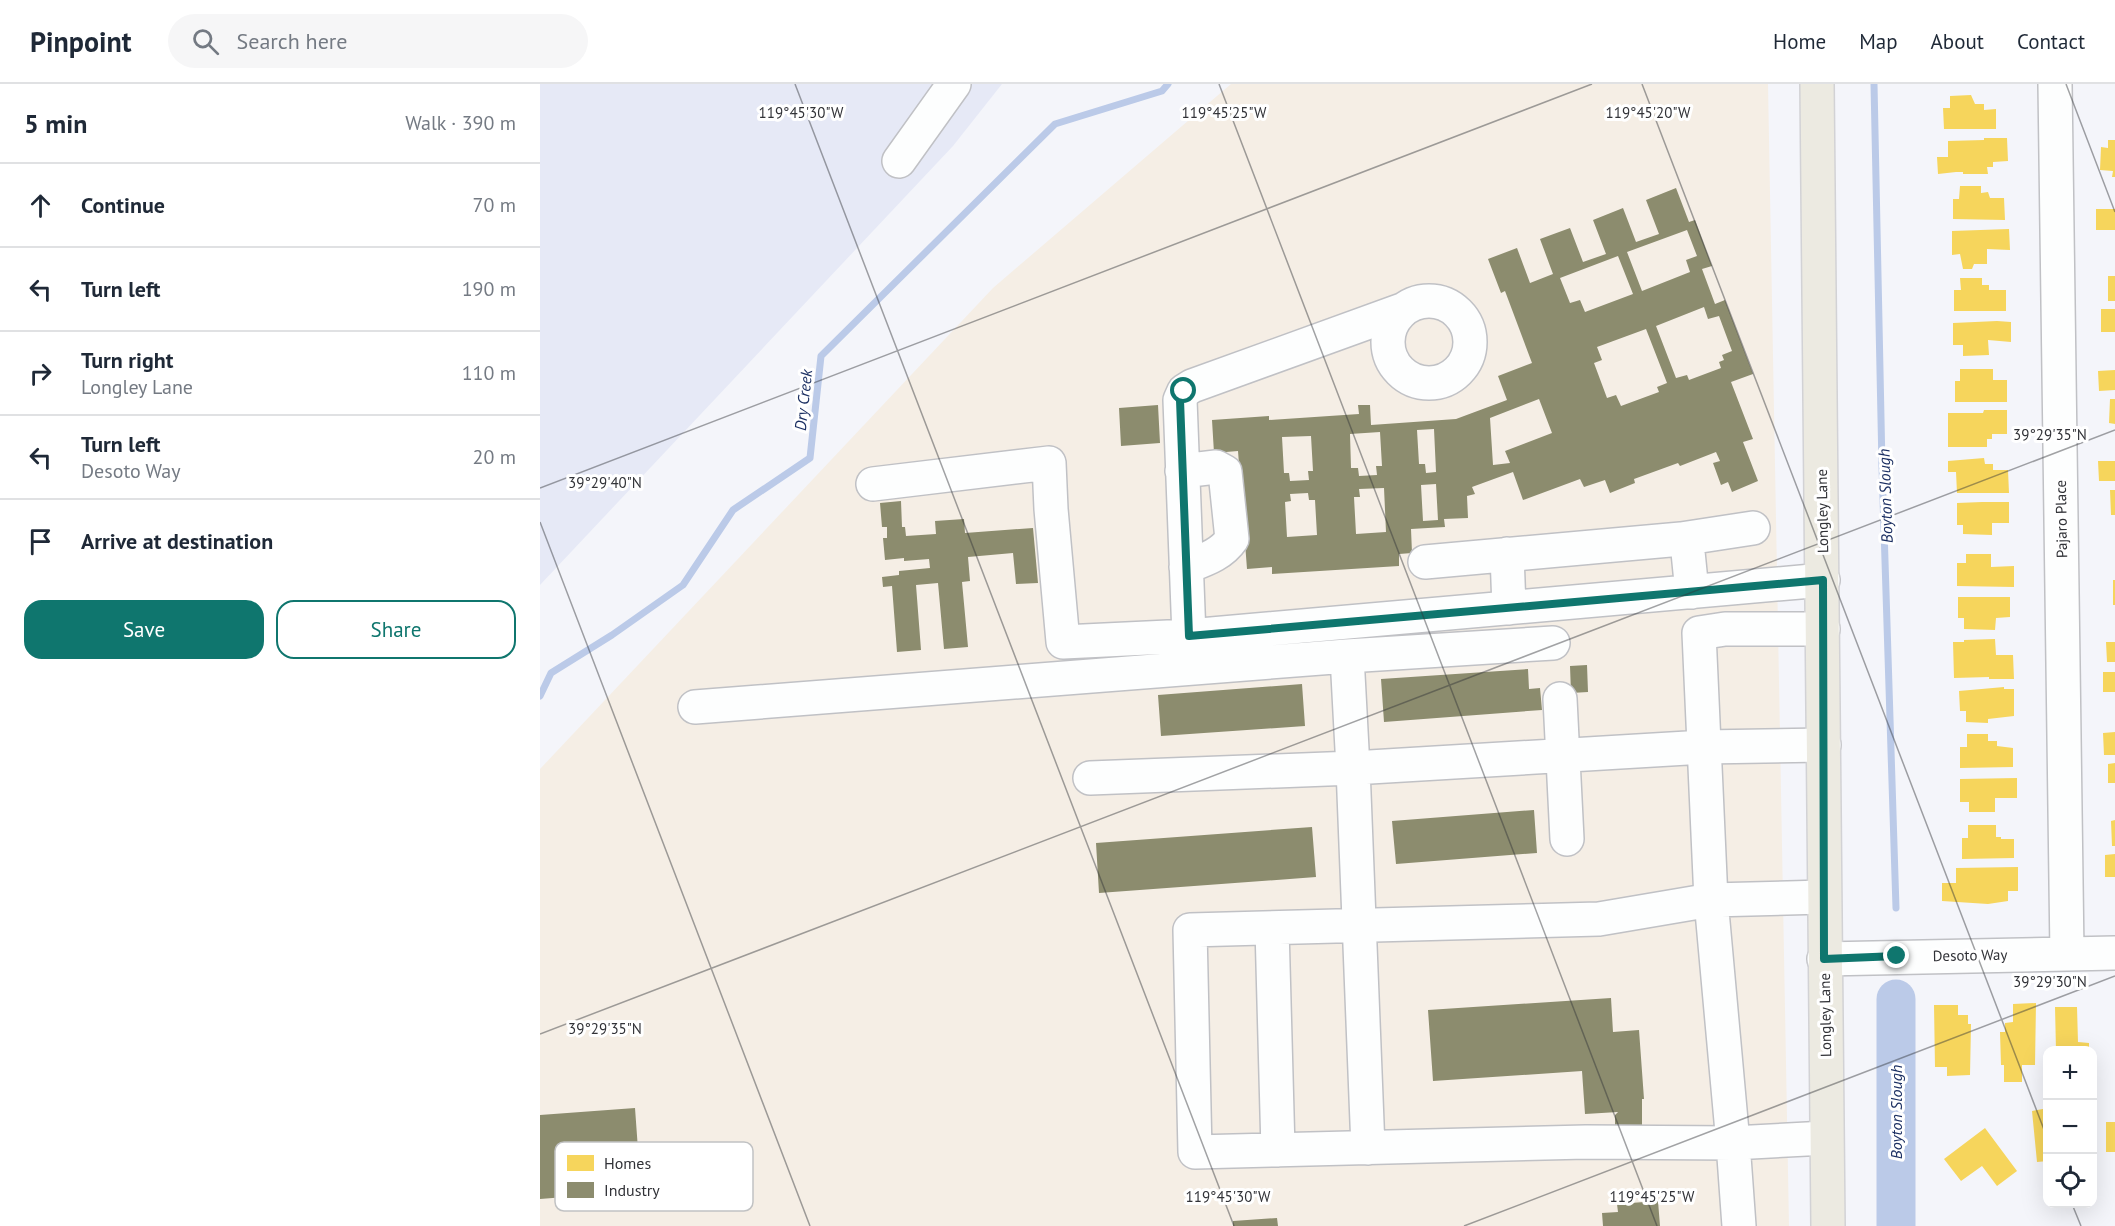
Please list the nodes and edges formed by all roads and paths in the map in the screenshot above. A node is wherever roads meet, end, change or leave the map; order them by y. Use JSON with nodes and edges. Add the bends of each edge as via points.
{"nodes":[{"id":1,"x":954,"y":84,"type":"edge"},
{"id":2,"x":1817,"y":84,"type":"edge"},
{"id":3,"x":2055,"y":84,"type":"edge"},
{"id":4,"x":899,"y":161,"type":"dead end"},
{"id":5,"x":1402,"y":310,"type":"dead end"},
{"id":6,"x":1182,"y":471,"type":"junction"},
{"id":7,"x":873,"y":484,"type":"dead end"},
{"id":8,"x":1753,"y":528,"type":"dead end"},
{"id":9,"x":1681,"y":539,"type":"junction"},
{"id":10,"x":1507,"y":554,"type":"junction"},
{"id":11,"x":1425,"y":562,"type":"dead end"},
{"id":12,"x":1186,"y":567,"type":"junction"},
{"id":13,"x":1823,"y":580,"type":"junction"},
{"id":14,"x":1692,"y":592,"type":"junction"},
{"id":15,"x":1509,"y":608,"type":"junction"},
{"id":16,"x":1823,"y":629,"type":"junction"},
{"id":17,"x":1189,"y":636,"type":"junction"},
{"id":18,"x":1553,"y":643,"type":"dead end"},
{"id":19,"x":1347,"y":656,"type":"junction"},
{"id":20,"x":1560,"y":699,"type":"dead end"},
{"id":21,"x":695,"y":707,"type":"dead end"},
{"id":22,"x":1824,"y":745,"type":"junction"},
{"id":23,"x":1704,"y":747,"type":"junction"},
{"id":24,"x":1562,"y":756,"type":"junction"},
{"id":25,"x":1353,"y":768,"type":"junction"},
{"id":26,"x":1090,"y":778,"type":"dead end"},
{"id":27,"x":1567,"y":839,"type":"dead end"},
{"id":28,"x":1824,"y":897,"type":"junction"},
{"id":29,"x":1711,"y":900,"type":"junction"},
{"id":30,"x":1359,"y":926,"type":"junction"},
{"id":31,"x":1272,"y":928,"type":"junction"},
{"id":32,"x":2115,"y":953,"type":"edge"},
{"id":33,"x":2067,"y":954,"type":"junction"},
{"id":34,"x":1824,"y":959,"type":"junction"},
{"id":35,"x":1826,"y":1138,"type":"junction"},
{"id":36,"x":1733,"y":1143,"type":"junction"},
{"id":37,"x":1368,"y":1148,"type":"junction"},
{"id":38,"x":1278,"y":1150,"type":"junction"},
{"id":39,"x":1739,"y":1226,"type":"edge"},
{"id":40,"x":1828,"y":1226,"type":"edge"}],
"edges":[{"from":1,"to":4,"type":"street"},
{"from":2,"to":13,"type":"main road","name":"Longley Lane"},
{"from":3,"to":33,"type":"street","name":"Pajaro Place"},
{"from":5,"to":6,"type":"street","via":[[1184,391],[1180,400]]},
{"from":6,"to":12,"type":"street"},
{"from":6,"to":12,"type":"street","via":[[1216,467],[1225,472],[1233,539],[1212,557]]},
{"from":7,"to":17,"type":"street","via":[[1049,463],[1063,642]]},
{"from":8,"to":9,"type":"street"},
{"from":9,"to":10,"type":"street"},
{"from":9,"to":14,"type":"street","via":[[1688,552]]},
{"from":10,"to":11,"type":"street"},
{"from":10,"to":15,"type":"street"},
{"from":12,"to":17,"type":"street"},
{"from":13,"to":14,"type":"street"},
{"from":13,"to":16,"type":"main road","name":"Longley Lane"},
{"from":14,"to":15,"type":"street"},
{"from":15,"to":17,"type":"street"},
{"from":16,"to":22,"type":"main road","name":"Longley Lane"},
{"from":16,"to":23,"type":"street","via":[[1725,629],[1699,633]]},
{"from":18,"to":19,"type":"street"},
{"from":19,"to":21,"type":"street"},
{"from":19,"to":25,"type":"street"},
{"from":20,"to":24,"type":"street"},
{"from":22,"to":23,"type":"street"},
{"from":22,"to":28,"type":"main road","name":"Longley Lane"},
{"from":23,"to":24,"type":"street"},
{"from":23,"to":29,"type":"street"},
{"from":24,"to":25,"type":"street"},
{"from":24,"to":27,"type":"street"},
{"from":25,"to":26,"type":"street"},
{"from":25,"to":30,"type":"street"},
{"from":28,"to":29,"type":"street"},
{"from":28,"to":34,"type":"main road","name":"Longley Lane"},
{"from":29,"to":30,"type":"street","via":[[1599,919]]},
{"from":29,"to":36,"type":"street"},
{"from":30,"to":31,"type":"street"},
{"from":30,"to":37,"type":"street"},
{"from":31,"to":38,"type":"street"},
{"from":31,"to":38,"type":"street","via":[[1190,930],[1195,1152]]},
{"from":32,"to":33,"type":"street","name":"Desoto Way"},
{"from":33,"to":34,"type":"street","name":"Desoto Way"},
{"from":34,"to":35,"type":"main road","name":"Longley Lane"},
{"from":35,"to":36,"type":"street"},
{"from":35,"to":40,"type":"main road","name":"Longley Lane"},
{"from":36,"to":37,"type":"street","via":[[1586,1142]]},
{"from":36,"to":39,"type":"street"},
{"from":37,"to":38,"type":"street"}]}
